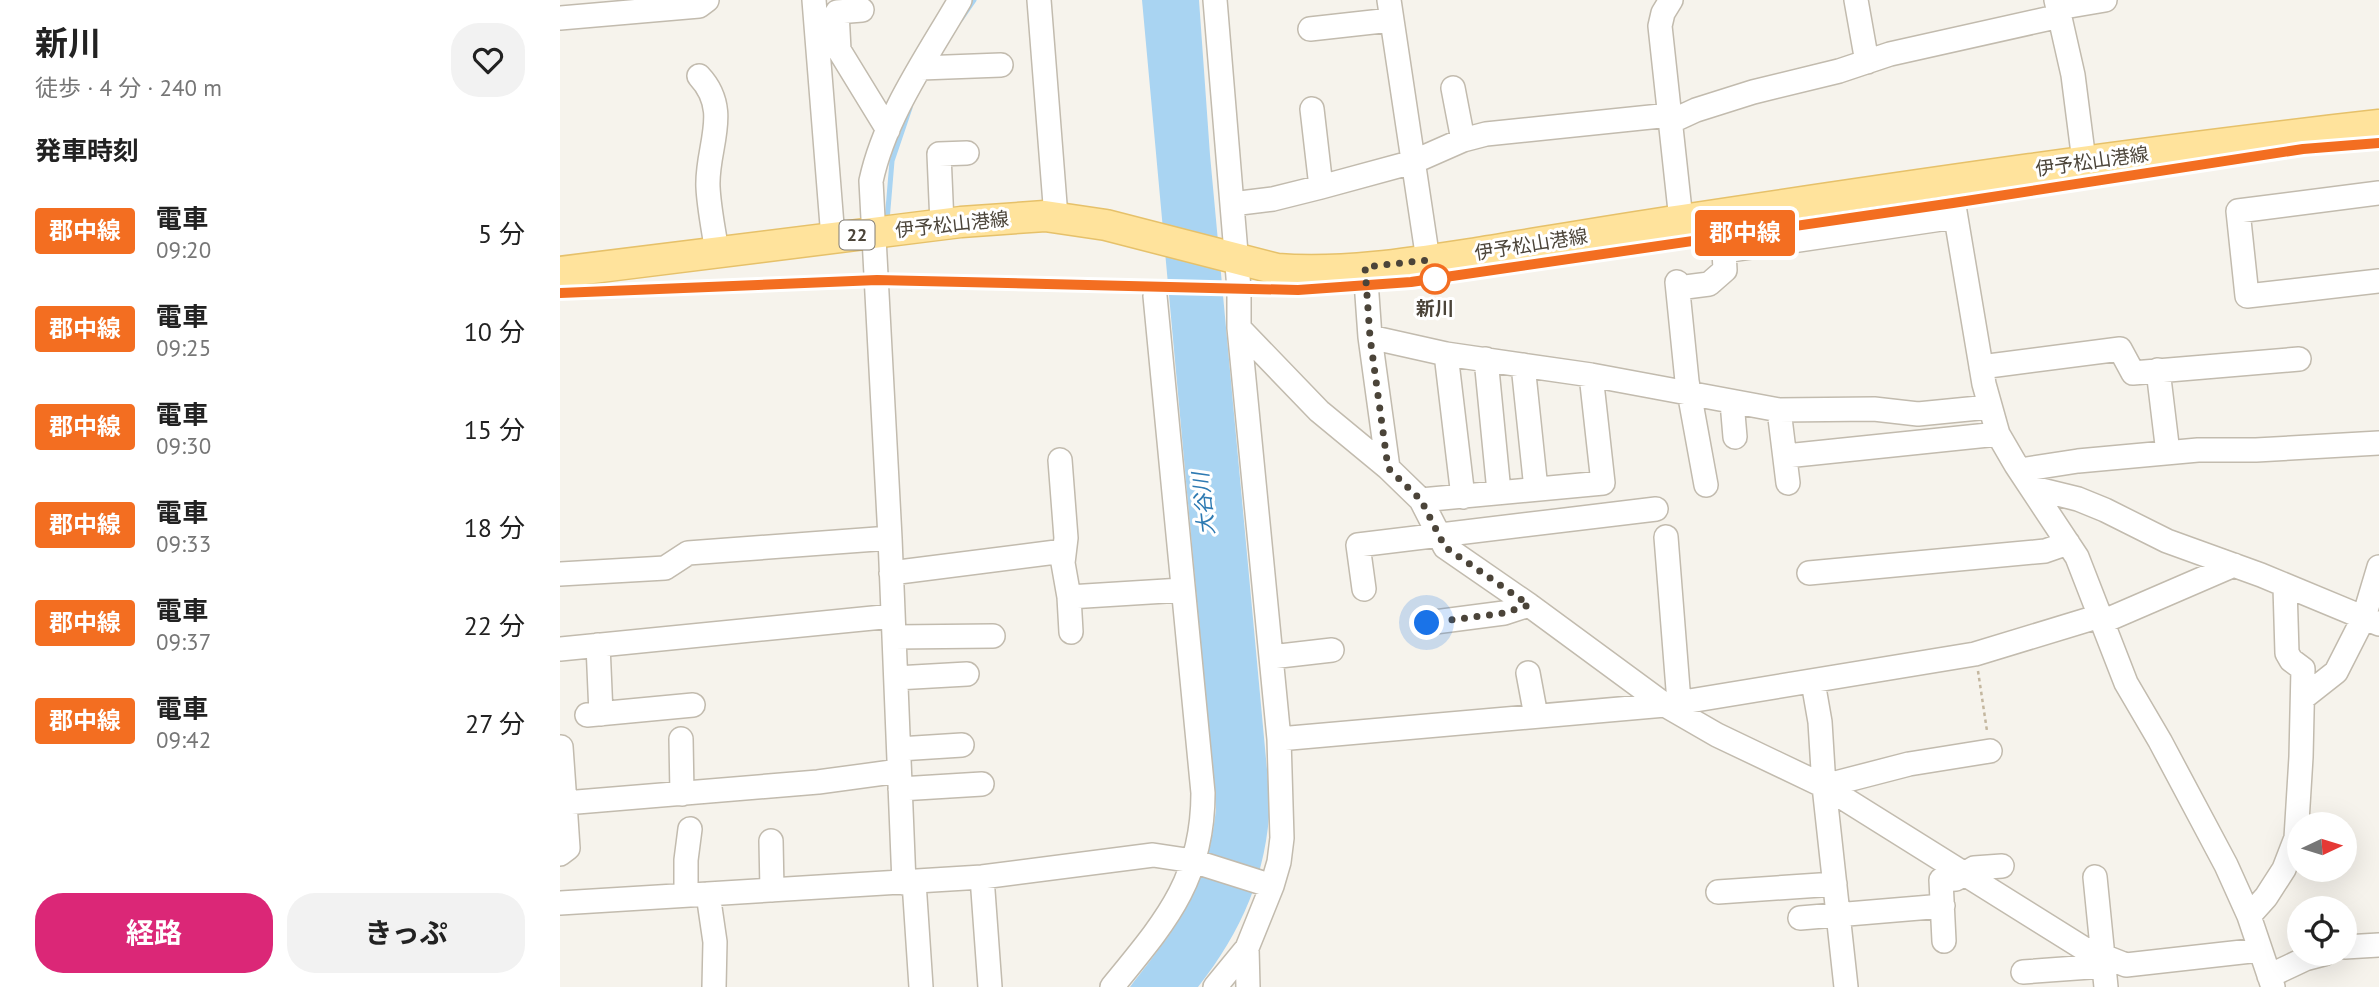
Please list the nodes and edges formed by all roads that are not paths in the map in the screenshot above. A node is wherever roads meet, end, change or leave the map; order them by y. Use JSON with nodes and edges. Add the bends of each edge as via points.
{"nodes":[{"id":1,"x":707,"y":0,"type":"edge"},
{"id":2,"x":814,"y":0,"type":"edge"},
{"id":3,"x":960,"y":0,"type":"edge"},
{"id":4,"x":1039,"y":0,"type":"edge"},
{"id":5,"x":1215,"y":0,"type":"edge"},
{"id":6,"x":1671,"y":0,"type":"edge"},
{"id":7,"x":1856,"y":0,"type":"edge"},
{"id":8,"x":2105,"y":0,"type":"edge"},
{"id":9,"x":2058,"y":8,"type":"edge"},
{"id":10,"x":862,"y":10,"type":"dead end"},
{"id":11,"x":1390,"y":10,"type":"edge"},
{"id":12,"x":560,"y":18,"type":"edge"},
{"id":13,"x":1310,"y":29,"type":"dead end"},
{"id":14,"x":1867,"y":62,"type":"junction"},
{"id":15,"x":1001,"y":65,"type":"dead end"},
{"id":16,"x":921,"y":68,"type":"junction"},
{"id":17,"x":699,"y":76,"type":"dead end"},
{"id":18,"x":1453,"y":88,"type":"dead end"},
{"id":19,"x":1312,"y":109,"type":"dead end"},
{"id":20,"x":1670,"y":118,"type":"junction"},
{"id":21,"x":2379,"y":125,"type":"edge"},
{"id":22,"x":888,"y":130,"type":"junction"},
{"id":23,"x":1463,"y":140,"type":"junction"},
{"id":24,"x":967,"y":153,"type":"dead end"},
{"id":25,"x":2084,"y":161,"type":"junction"},
{"id":26,"x":1413,"y":162,"type":"junction"},
{"id":27,"x":1950,"y":182,"type":"junction"},
{"id":28,"x":1321,"y":187,"type":"junction"},
{"id":29,"x":2379,"y":193,"type":"edge"},
{"id":30,"x":1232,"y":204,"type":"junction"},
{"id":31,"x":1056,"y":217,"type":"junction"},
{"id":32,"x":1955,"y":217,"type":"junction"},
{"id":33,"x":1681,"y":220,"type":"junction"},
{"id":34,"x":942,"y":224,"type":"junction"},
{"id":35,"x":874,"y":232,"type":"junction"},
{"id":36,"x":833,"y":238,"type":"junction"},
{"id":37,"x":717,"y":253,"type":"junction"},
{"id":38,"x":1233,"y":259,"type":"junction"},
{"id":39,"x":1428,"y":260,"type":"junction"},
{"id":40,"x":1365,"y":267,"type":"junction"},
{"id":41,"x":560,"y":272,"type":"edge"},
{"id":42,"x":2379,"y":281,"type":"edge"},
{"id":43,"x":1155,"y":296,"type":"dead end"},
{"id":44,"x":1239,"y":328,"type":"junction"},
{"id":45,"x":1370,"y":337,"type":"junction"},
{"id":46,"x":1446,"y":354,"type":"junction"},
{"id":47,"x":1486,"y":359,"type":"junction"},
{"id":48,"x":2298,"y":359,"type":"dead end"},
{"id":49,"x":1523,"y":365,"type":"junction"},
{"id":50,"x":1981,"y":367,"type":"junction"},
{"id":51,"x":2158,"y":370,"type":"junction"},
{"id":52,"x":1591,"y":375,"type":"junction"},
{"id":53,"x":1691,"y":394,"type":"junction"},
{"id":54,"x":1732,"y":402,"type":"junction"},
{"id":55,"x":1989,"y":407,"type":"junction"},
{"id":56,"x":1779,"y":410,"type":"junction"},
{"id":57,"x":1998,"y":434,"type":"junction"},
{"id":58,"x":1735,"y":437,"type":"dead end"},
{"id":59,"x":2379,"y":443,"type":"edge"},
{"id":60,"x":2168,"y":453,"type":"junction"},
{"id":61,"x":1786,"y":456,"type":"junction"},
{"id":62,"x":1060,"y":460,"type":"dead end"},
{"id":63,"x":1388,"y":468,"type":"junction"},
{"id":64,"x":2026,"y":479,"type":"junction"},
{"id":65,"x":1788,"y":483,"type":"dead end"},
{"id":66,"x":1706,"y":485,"type":"dead end"},
{"id":67,"x":1536,"y":489,"type":"junction"},
{"id":68,"x":1499,"y":492,"type":"junction"},
{"id":69,"x":1463,"y":497,"type":"junction"},
{"id":70,"x":1421,"y":500,"type":"junction"},
{"id":71,"x":1656,"y":509,"type":"dead end"},
{"id":72,"x":1439,"y":535,"type":"junction"},
{"id":73,"x":1666,"y":537,"type":"dead end"},
{"id":74,"x":890,"y":538,"type":"junction"},
{"id":75,"x":2068,"y":543,"type":"junction"},
{"id":76,"x":1064,"y":551,"type":"junction"},
{"id":77,"x":2234,"y":565,"type":"junction"},
{"id":78,"x":2379,"y":567,"type":"edge"},
{"id":79,"x":891,"y":573,"type":"junction"},
{"id":80,"x":1809,"y":573,"type":"dead end"},
{"id":81,"x":560,"y":574,"type":"edge"},
{"id":82,"x":2285,"y":587,"type":"junction"},
{"id":83,"x":1364,"y":589,"type":"dead end"},
{"id":84,"x":1182,"y":590,"type":"junction"},
{"id":85,"x":1069,"y":597,"type":"junction"},
{"id":86,"x":1529,"y":605,"type":"junction"},
{"id":87,"x":2101,"y":619,"type":"junction"},
{"id":88,"x":2371,"y":620,"type":"edge"},
{"id":89,"x":1427,"y":623,"type":"dead end"},
{"id":90,"x":894,"y":627,"type":"junction"},
{"id":91,"x":1072,"y":632,"type":"dead end"},
{"id":92,"x":993,"y":636,"type":"dead end"},
{"id":93,"x":598,"y":645,"type":"junction"},
{"id":94,"x":560,"y":649,"type":"edge"},
{"id":95,"x":1332,"y":650,"type":"dead end"},
{"id":96,"x":1271,"y":657,"type":"junction"},
{"id":97,"x":1528,"y":673,"type":"dead end"},
{"id":98,"x":967,"y":674,"type":"dead end"},
{"id":99,"x":896,"y":678,"type":"junction"},
{"id":100,"x":1813,"y":682,"type":"junction"},
{"id":101,"x":2303,"y":698,"type":"junction"},
{"id":102,"x":684,"y":701,"type":"dead end"},
{"id":103,"x":1672,"y":703,"type":"junction"},
{"id":104,"x":1536,"y":716,"type":"junction"},
{"id":105,"x":681,"y":738,"type":"dead end"},
{"id":106,"x":1279,"y":738,"type":"junction"},
{"id":107,"x":962,"y":745,"type":"dead end"},
{"id":108,"x":561,"y":747,"type":"edge"},
{"id":109,"x":1990,"y":751,"type":"road end"},
{"id":110,"x":899,"y":770,"type":"junction"},
{"id":111,"x":1824,"y":786,"type":"junction"},
{"id":112,"x":970,"y":791,"type":"dead end"},
{"id":113,"x":682,"y":793,"type":"junction"},
{"id":114,"x":562,"y":803,"type":"edge"},
{"id":115,"x":690,"y":829,"type":"dead end"},
{"id":116,"x":771,"y":841,"type":"dead end"},
{"id":117,"x":560,"y":855,"type":"edge"},
{"id":118,"x":1197,"y":862,"type":"junction"},
{"id":119,"x":2003,"y":866,"type":"dead end"},
{"id":120,"x":1964,"y":874,"type":"junction"},
{"id":121,"x":982,"y":877,"type":"junction"},
{"id":122,"x":2095,"y":877,"type":"dead end"},
{"id":123,"x":909,"y":883,"type":"junction"},
{"id":124,"x":1835,"y":884,"type":"junction"},
{"id":125,"x":1268,"y":885,"type":"junction"},
{"id":126,"x":772,"y":890,"type":"junction"},
{"id":127,"x":1718,"y":892,"type":"dead end"},
{"id":128,"x":697,"y":895,"type":"junction"},
{"id":129,"x":560,"y":902,"type":"edge"},
{"id":130,"x":1943,"y":906,"type":"junction"},
{"id":131,"x":1838,"y":916,"type":"junction"},
{"id":132,"x":2249,"y":916,"type":"junction"},
{"id":133,"x":1800,"y":918,"type":"dead end"},
{"id":134,"x":1944,"y":942,"type":"dead end"},
{"id":135,"x":2379,"y":945,"type":"edge"},
{"id":136,"x":2357,"y":946,"type":"edge"},
{"id":137,"x":1247,"y":948,"type":"junction"},
{"id":138,"x":2260,"y":950,"type":"junction"},
{"id":139,"x":2295,"y":966,"type":"edge"},
{"id":140,"x":2105,"y":970,"type":"edge"},
{"id":141,"x":2023,"y":972,"type":"dead end"},
{"id":142,"x":2271,"y":981,"type":"edge"},
{"id":143,"x":714,"y":987,"type":"edge"},
{"id":144,"x":921,"y":987,"type":"edge"},
{"id":145,"x":990,"y":987,"type":"edge"},
{"id":146,"x":1112,"y":987,"type":"edge"},
{"id":147,"x":1215,"y":987,"type":"edge"},
{"id":148,"x":1248,"y":987,"type":"edge"},
{"id":149,"x":1846,"y":987,"type":"edge"}],
"edges":[{"from":1,"to":12,"type":"street","via":[[699,6]]},
{"from":2,"to":36,"type":"street"},
{"from":3,"to":16,"type":"street"},
{"from":4,"to":31,"type":"street"},
{"from":5,"to":30,"type":"street"},
{"from":6,"to":20,"type":"street","via":[[1660,26]]},
{"from":7,"to":14,"type":"street"},
{"from":8,"to":9,"type":"street"},
{"from":9,"to":14,"type":"street"},
{"from":9,"to":25,"type":"street","via":[[2073,75]]},
{"from":10,"to":22,"type":"street","via":[[837,12],[839,50]]},
{"from":11,"to":13,"type":"street"},
{"from":11,"to":26,"type":"street"},
{"from":14,"to":20,"type":"street"},
{"from":15,"to":16,"type":"street"},
{"from":16,"to":22,"type":"street"},
{"from":17,"to":37,"type":"street","via":[[710,88],[716,116],[708,177]]},
{"from":18,"to":23,"type":"street"},
{"from":19,"to":28,"type":"street"},
{"from":20,"to":23,"type":"street","via":[[1500,132]]},
{"from":20,"to":33,"type":"street"},
{"from":21,"to":25,"type":"main road","name":"伊予松山港線","number":"22"},
{"from":22,"to":35,"type":"street","via":[[871,181]]},
{"from":23,"to":26,"type":"street"},
{"from":24,"to":34,"type":"street","via":[[939,154]]},
{"from":25,"to":27,"type":"main road","name":"伊予松山港線","number":"22"},
{"from":26,"to":28,"type":"street"},
{"from":26,"to":39,"type":"street"},
{"from":27,"to":32,"type":"street"},
{"from":27,"to":33,"type":"main road","name":"伊予松山港線","number":"22"},
{"from":28,"to":30,"type":"street"},
{"from":29,"to":42,"type":"street","via":[[2238,211],[2246,296]]},
{"from":30,"to":38,"type":"street"},
{"from":31,"to":34,"type":"main road","name":"伊予松山港線","number":"22"},
{"from":31,"to":38,"type":"main road","name":"伊予松山港線","number":"22","via":[[1154,236]]},
{"from":32,"to":50,"type":"street"},
{"from":32,"to":53,"type":"street","via":[[1724,251],[1725,270],[1709,284],[1678,285]]},
{"from":33,"to":39,"type":"main road","name":"伊予松山港線","number":"22"},
{"from":34,"to":35,"type":"main road","name":"伊予松山港線","number":"22"},
{"from":35,"to":36,"type":"main road","name":"伊予松山港線","number":"22"},
{"from":35,"to":74,"type":"street"},
{"from":36,"to":37,"type":"main road","name":"伊予松山港線","number":"22"},
{"from":37,"to":41,"type":"main road","name":"伊予松山港線","number":"22"},
{"from":38,"to":40,"type":"main road","name":"伊予松山港線","number":"22","via":[[1306,271]]},
{"from":38,"to":44,"type":"street"},
{"from":39,"to":40,"type":"main road","name":"伊予松山港線","number":"22"},
{"from":40,"to":45,"type":"street"},
{"from":43,"to":84,"type":"street"},
{"from":44,"to":63,"type":"street","via":[[1319,411]]},
{"from":44,"to":96,"type":"street"},
{"from":45,"to":46,"type":"street"},
{"from":45,"to":63,"type":"street"},
{"from":46,"to":47,"type":"street"},
{"from":46,"to":69,"type":"street"},
{"from":47,"to":49,"type":"street"},
{"from":47,"to":68,"type":"street"},
{"from":48,"to":51,"type":"street"},
{"from":49,"to":52,"type":"street"},
{"from":49,"to":67,"type":"street"},
{"from":50,"to":51,"type":"street","via":[[2120,349],[2133,373]]},
{"from":50,"to":55,"type":"street"},
{"from":51,"to":60,"type":"street"},
{"from":52,"to":53,"type":"street"},
{"from":52,"to":67,"type":"street","via":[[1603,483]]},
{"from":53,"to":54,"type":"street"},
{"from":53,"to":66,"type":"street"},
{"from":54,"to":56,"type":"street"},
{"from":54,"to":58,"type":"street"},
{"from":55,"to":56,"type":"street","via":[[1918,414],[1874,409]]},
{"from":55,"to":57,"type":"street"},
{"from":56,"to":61,"type":"street"},
{"from":57,"to":61,"type":"street"},
{"from":57,"to":64,"type":"street"},
{"from":59,"to":60,"type":"street"},
{"from":60,"to":64,"type":"street","via":[[2078,461]]},
{"from":61,"to":65,"type":"street"},
{"from":62,"to":76,"type":"street"},
{"from":63,"to":70,"type":"street"},
{"from":64,"to":75,"type":"street"},
{"from":64,"to":77,"type":"street"},
{"from":67,"to":68,"type":"street"},
{"from":68,"to":69,"type":"street"},
{"from":69,"to":70,"type":"street"},
{"from":70,"to":72,"type":"street"},
{"from":71,"to":72,"type":"street"},
{"from":72,"to":83,"type":"street","via":[[1358,545]]},
{"from":72,"to":86,"type":"street","via":[[1445,547]]},
{"from":73,"to":103,"type":"street"},
{"from":74,"to":79,"type":"street"},
{"from":74,"to":81,"type":"street","via":[[688,553],[665,568]]},
{"from":75,"to":80,"type":"street","via":[[2045,551]]},
{"from":75,"to":87,"type":"street"},
{"from":76,"to":79,"type":"street"},
{"from":76,"to":85,"type":"street"},
{"from":77,"to":82,"type":"street"},
{"from":77,"to":87,"type":"street"},
{"from":78,"to":88,"type":"street"},
{"from":79,"to":90,"type":"street"},
{"from":82,"to":88,"type":"street"},
{"from":82,"to":101,"type":"street","via":[[2287,653],[2303,669]]},
{"from":84,"to":85,"type":"street"},
{"from":84,"to":118,"type":"street","via":[[1203,793]]},
{"from":85,"to":91,"type":"street"},
{"from":86,"to":89,"type":"street","via":[[1504,613]]},
{"from":86,"to":103,"type":"street"},
{"from":87,"to":100,"type":"street","via":[[1975,654]]},
{"from":87,"to":132,"type":"street","via":[[2126,683]]},
{"from":88,"to":101,"type":"street","via":[[2336,672]]},
{"from":90,"to":92,"type":"street"},
{"from":90,"to":93,"type":"street"},
{"from":90,"to":99,"type":"street"},
{"from":93,"to":94,"type":"street"},
{"from":93,"to":102,"type":"street","via":[[594,715]]},
{"from":95,"to":96,"type":"street"},
{"from":96,"to":106,"type":"street"},
{"from":97,"to":104,"type":"street"},
{"from":98,"to":99,"type":"street"},
{"from":99,"to":110,"type":"street"},
{"from":100,"to":103,"type":"street"},
{"from":100,"to":111,"type":"street","via":[[1821,722]]},
{"from":101,"to":132,"type":"street","via":[[2296,838],[2284,869]]},
{"from":103,"to":104,"type":"street"},
{"from":103,"to":111,"type":"street","via":[[1717,735]]},
{"from":104,"to":106,"type":"street"},
{"from":105,"to":113,"type":"street"},
{"from":106,"to":125,"type":"street","via":[[1282,838],[1279,862]]},
{"from":107,"to":110,"type":"street"},
{"from":108,"to":114,"type":"street"},
{"from":109,"to":111,"type":"street","via":[[1909,764]]},
{"from":110,"to":112,"type":"street"},
{"from":110,"to":113,"type":"street"},
{"from":110,"to":123,"type":"street"},
{"from":111,"to":120,"type":"street"},
{"from":111,"to":124,"type":"street"},
{"from":113,"to":114,"type":"street"},
{"from":114,"to":117,"type":"street","via":[[568,848]]},
{"from":115,"to":128,"type":"street","via":[[686,860]]},
{"from":116,"to":126,"type":"street"},
{"from":118,"to":121,"type":"street","via":[[1153,855]]},
{"from":118,"to":125,"type":"street"},
{"from":118,"to":146,"type":"street","via":[[1159,929]]},
{"from":119,"to":120,"type":"street","via":[[1974,868]]},
{"from":120,"to":130,"type":"street","via":[[1941,880]]},
{"from":120,"to":140,"type":"street","via":[[2083,948]]},
{"from":121,"to":123,"type":"street"},
{"from":121,"to":145,"type":"street"},
{"from":122,"to":140,"type":"street"},
{"from":123,"to":126,"type":"street"},
{"from":123,"to":144,"type":"street"},
{"from":124,"to":127,"type":"street"},
{"from":124,"to":131,"type":"street"},
{"from":125,"to":137,"type":"street"},
{"from":126,"to":128,"type":"street"},
{"from":128,"to":129,"type":"street"},
{"from":128,"to":143,"type":"street","via":[[715,942]]},
{"from":130,"to":131,"type":"street"},
{"from":130,"to":134,"type":"street"},
{"from":131,"to":133,"type":"street"},
{"from":131,"to":149,"type":"street"},
{"from":132,"to":138,"type":"street"},
{"from":135,"to":136,"type":"street"},
{"from":137,"to":147,"type":"street"},
{"from":137,"to":148,"type":"street"},
{"from":138,"to":140,"type":"street"},
{"from":138,"to":142,"type":"street"},
{"from":139,"to":142,"type":"street"},
{"from":140,"to":141,"type":"street"}]}
